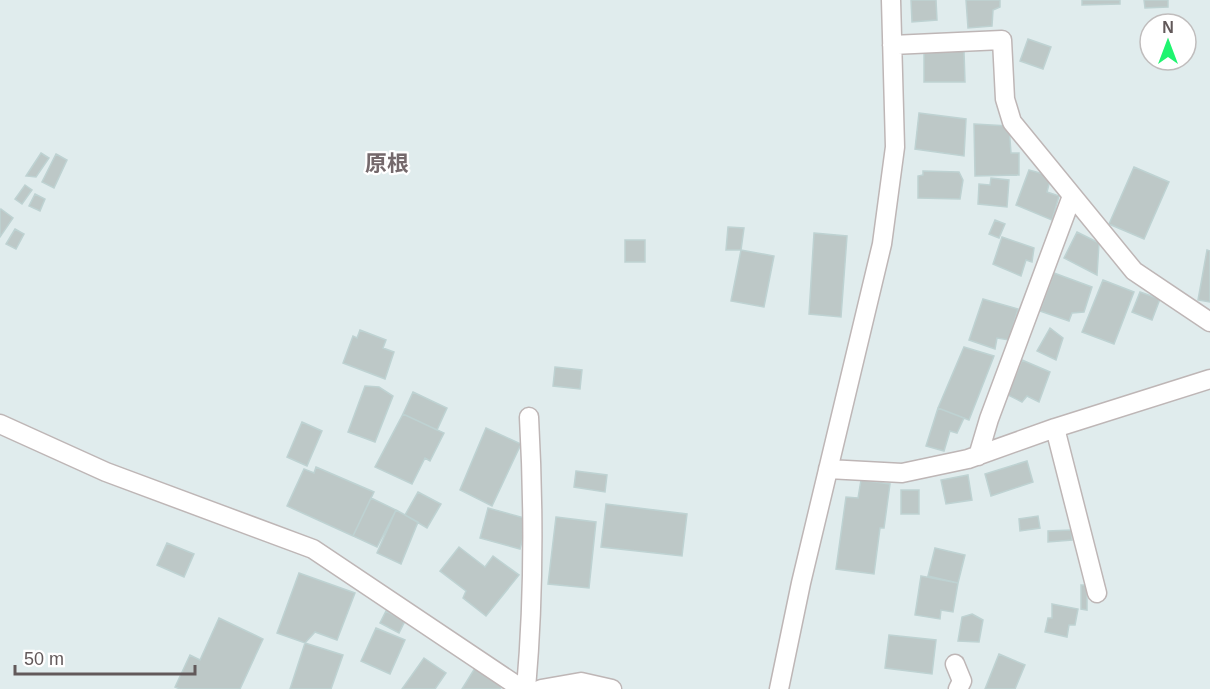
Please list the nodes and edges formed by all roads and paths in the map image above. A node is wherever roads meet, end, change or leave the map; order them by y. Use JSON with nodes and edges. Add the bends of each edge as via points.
{"nodes":[{"id":1,"x":891,"y":0,"type":"edge"},
{"id":2,"x":892,"y":45,"type":"junction"},
{"id":3,"x":1072,"y":196,"type":"junction"},
{"id":4,"x":1210,"y":322,"type":"edge"},
{"id":5,"x":1210,"y":379,"type":"edge"},
{"id":6,"x":530,"y":417,"type":"dead end"},
{"id":7,"x":0,"y":424,"type":"edge"},
{"id":8,"x":1055,"y":428,"type":"junction"},
{"id":9,"x":978,"y":456,"type":"junction"},
{"id":10,"x":828,"y":469,"type":"junction"},
{"id":11,"x":1097,"y":593,"type":"dead end"},
{"id":12,"x":955,"y":664,"type":"dead end"},
{"id":13,"x":524,"y":689,"type":"edge"},
{"id":14,"x":541,"y":689,"type":"edge"},
{"id":15,"x":612,"y":689,"type":"edge"},
{"id":16,"x":779,"y":689,"type":"edge"},
{"id":17,"x":958,"y":689,"type":"edge"}],
"edges":[{"from":1,"to":2,"type":"street"},
{"from":2,"to":3,"type":"street","via":[[1002,40],[1005,99],[1012,122]]},
{"from":2,"to":10,"type":"street","via":[[895,147],[882,243]]},
{"from":3,"to":4,"type":"street","via":[[1134,271]]},
{"from":3,"to":9,"type":"street"},
{"from":5,"to":8,"type":"street"},
{"from":6,"to":13,"type":"street","via":[[534,500],[532,624]]},
{"from":7,"to":13,"type":"street","via":[[106,472],[313,549]]},
{"from":8,"to":9,"type":"street"},
{"from":8,"to":11,"type":"street"},
{"from":9,"to":10,"type":"street","via":[[902,473]]},
{"from":10,"to":16,"type":"street"},
{"from":12,"to":17,"type":"street","via":[[962,681]]},
{"from":14,"to":15,"type":"street","via":[[581,681]]}]}
